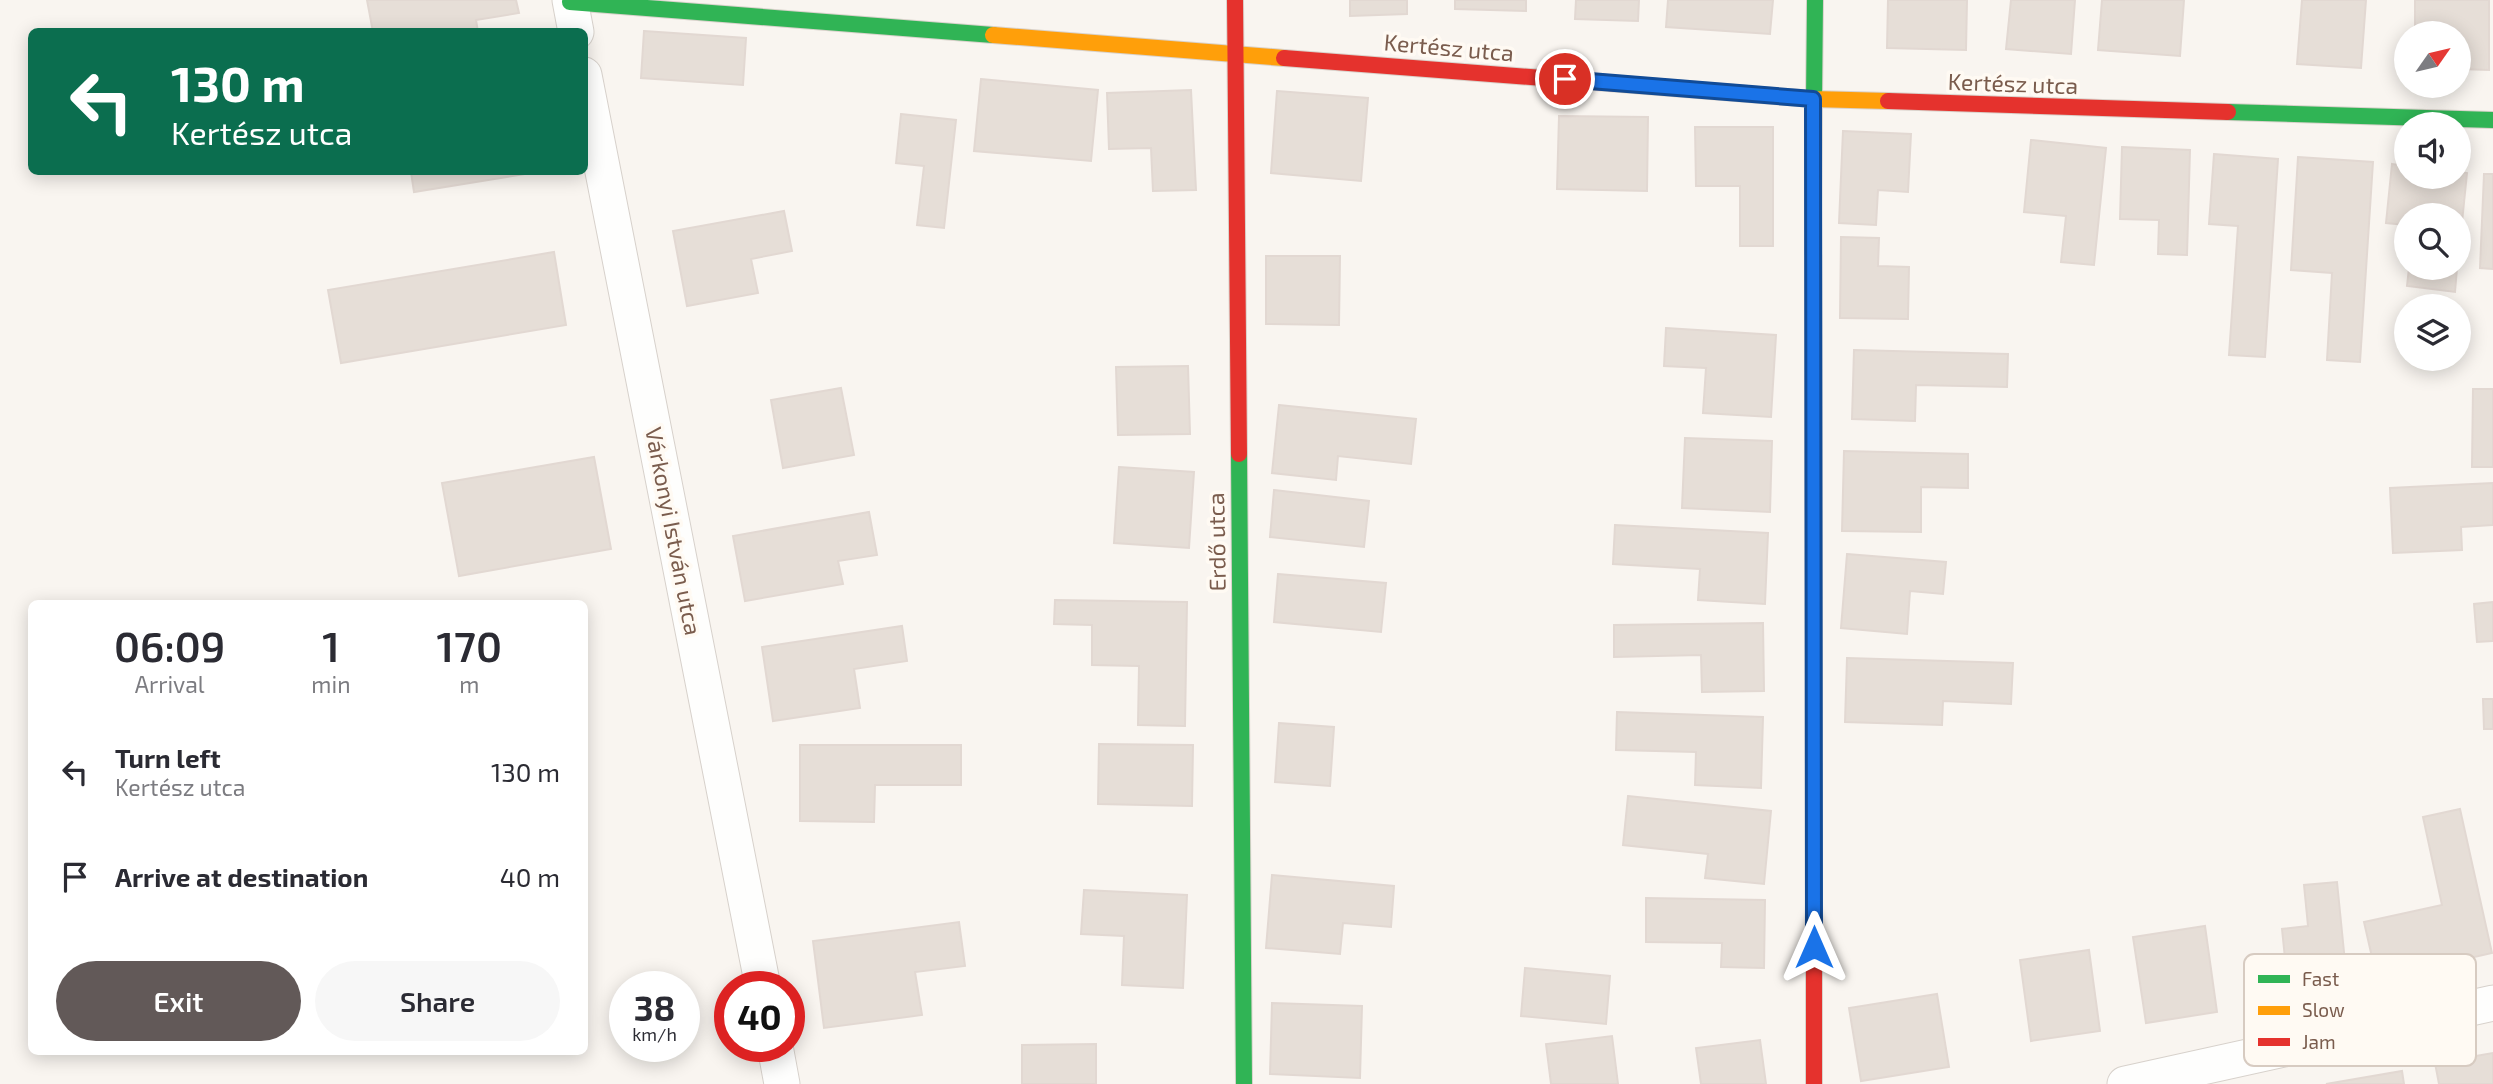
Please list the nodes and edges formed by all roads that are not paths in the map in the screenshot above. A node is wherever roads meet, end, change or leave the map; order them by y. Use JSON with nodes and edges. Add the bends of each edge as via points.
{"nodes":[{"id":1,"x":1235,"y":0,"type":"edge"},
{"id":2,"x":1815,"y":0,"type":"edge"},
{"id":3,"x":572,"y":11,"type":"edge"},
{"id":4,"x":1234,"y":53,"type":"junction"},
{"id":5,"x":588,"y":95,"type":"edge"},
{"id":6,"x":1813,"y":99,"type":"junction"},
{"id":7,"x":2493,"y":120,"type":"edge"},
{"id":8,"x":760,"y":971,"type":"edge"},
{"id":9,"x":2493,"y":1003,"type":"edge"},
{"id":10,"x":2476,"y":1007,"type":"edge"},
{"id":11,"x":778,"y":1062,"type":"edge"},
{"id":12,"x":2245,"y":1066,"type":"edge"},
{"id":13,"x":2210,"y":1075,"type":"edge"},
{"id":14,"x":782,"y":1084,"type":"edge"},
{"id":15,"x":1244,"y":1084,"type":"edge"},
{"id":16,"x":1814,"y":1084,"type":"edge"},
{"id":17,"x":2125,"y":1084,"type":"edge"}],
"edges":[{"from":1,"to":4,"type":"street","name":"Erdő utca"},
{"from":2,"to":6,"type":"street"},
{"from":3,"to":4,"type":"street","name":"Kertész utca"},
{"from":4,"to":6,"type":"street","name":"Kertész utca"},
{"from":4,"to":15,"type":"street","name":"Erdő utca"},
{"from":5,"to":8,"type":"street","name":"Várkonyi István utca"},
{"from":6,"to":7,"type":"street","name":"Kertész utca"},
{"from":6,"to":16,"type":"street"},
{"from":9,"to":10,"type":"street"},
{"from":11,"to":14,"type":"street"},
{"from":12,"to":13,"type":"street"},
{"from":13,"to":17,"type":"street"}]}
